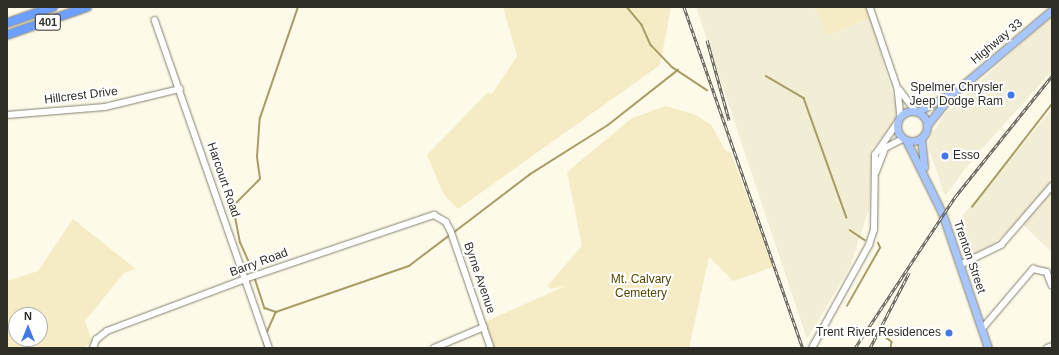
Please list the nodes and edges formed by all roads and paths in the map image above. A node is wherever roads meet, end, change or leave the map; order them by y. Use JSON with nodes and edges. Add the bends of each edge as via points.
{"nodes":[{"id":1,"x":53,"y":7,"type":"edge"},
{"id":2,"x":87,"y":7,"type":"edge"},
{"id":3,"x":870,"y":7,"type":"edge"},
{"id":4,"x":1052,"y":10,"type":"edge"},
{"id":5,"x":155,"y":20,"type":"dead end"},
{"id":6,"x":7,"y":23,"type":"edge"},
{"id":7,"x":7,"y":35,"type":"edge"},
{"id":8,"x":180,"y":89,"type":"junction"},
{"id":9,"x":898,"y":89,"type":"junction"},
{"id":10,"x":957,"y":90,"type":"junction"},
{"id":11,"x":917,"y":111,"type":"junction"},
{"id":12,"x":7,"y":115,"type":"edge"},
{"id":13,"x":899,"y":119,"type":"junction"},
{"id":14,"x":927,"y":125,"type":"junction"},
{"id":15,"x":921,"y":138,"type":"junction"},
{"id":16,"x":905,"y":140,"type":"junction"},
{"id":17,"x":926,"y":175,"type":"junction"},
{"id":18,"x":874,"y":178,"type":"junction"},
{"id":19,"x":1052,"y":186,"type":"edge"},
{"id":20,"x":441,"y":218,"type":"joint"},
{"id":21,"x":960,"y":265,"type":"junction"},
{"id":22,"x":245,"y":279,"type":"junction"},
{"id":23,"x":1052,"y":285,"type":"edge"},
{"id":24,"x":484,"y":327,"type":"junction"},
{"id":25,"x":982,"y":329,"type":"junction"},
{"id":26,"x":1052,"y":346,"type":"edge"},
{"id":27,"x":93,"y":348,"type":"edge"},
{"id":28,"x":269,"y":348,"type":"edge"},
{"id":29,"x":434,"y":348,"type":"edge"},
{"id":30,"x":491,"y":348,"type":"edge"},
{"id":31,"x":812,"y":348,"type":"edge"},
{"id":32,"x":988,"y":348,"type":"edge"},
{"id":33,"x":1047,"y":348,"type":"edge"}],
"edges":[{"from":1,"to":6,"type":"highway","number":"401"},
{"from":2,"to":7,"type":"highway","number":"401"},
{"from":3,"to":9,"type":"street"},
{"from":4,"to":10,"type":"main road","name":"Highway 33"},
{"from":5,"to":8,"type":"street","name":"Harcourt Road"},
{"from":8,"to":12,"type":"street","name":"Hillcrest Drive","via":[[105,107]]},
{"from":8,"to":22,"type":"street","name":"Harcourt Road"},
{"from":9,"to":11,"type":"street"},
{"from":9,"to":13,"type":"street"},
{"from":10,"to":11,"type":"main road","name":"Highway 33"},
{"from":10,"to":14,"type":"main road","name":"Highway 33"},
{"from":11,"to":13,"type":"main road"},
{"from":11,"to":14,"type":"main road","via":[[925,116]]},
{"from":13,"to":16,"type":"main road","via":[[898,133]]},
{"from":13,"to":18,"type":"street","via":[[876,150]]},
{"from":14,"to":15,"type":"main road"},
{"from":15,"to":16,"type":"main road"},
{"from":15,"to":17,"type":"main road","name":"Trenton Street"},
{"from":16,"to":17,"type":"main road","name":"Trenton Street"},
{"from":16,"to":18,"type":"street","via":[[885,148]]},
{"from":17,"to":21,"type":"main road","name":"Trenton Street"},
{"from":18,"to":31,"type":"street","via":[[874,230],[869,245]]},
{"from":19,"to":21,"type":"street","via":[[1001,245]]},
{"from":20,"to":22,"type":"street","name":"Barry Road","via":[[423,217]]},
{"from":20,"to":24,"type":"street","name":"Byrne Avenue","via":[[451,231]]},
{"from":21,"to":25,"type":"main road","name":"Trenton Street"},
{"from":22,"to":27,"type":"street","name":"Barry Road","via":[[107,332],[96,340]]},
{"from":22,"to":28,"type":"street","name":"Harcourt Road"},
{"from":23,"to":25,"type":"street","via":[[1047,272],[1040,268],[1029,272]]},
{"from":24,"to":29,"type":"street"},
{"from":24,"to":30,"type":"street","name":"Byrne Avenue"},
{"from":25,"to":32,"type":"main road","name":"Trenton Street"},
{"from":26,"to":33,"type":"street"}]}
